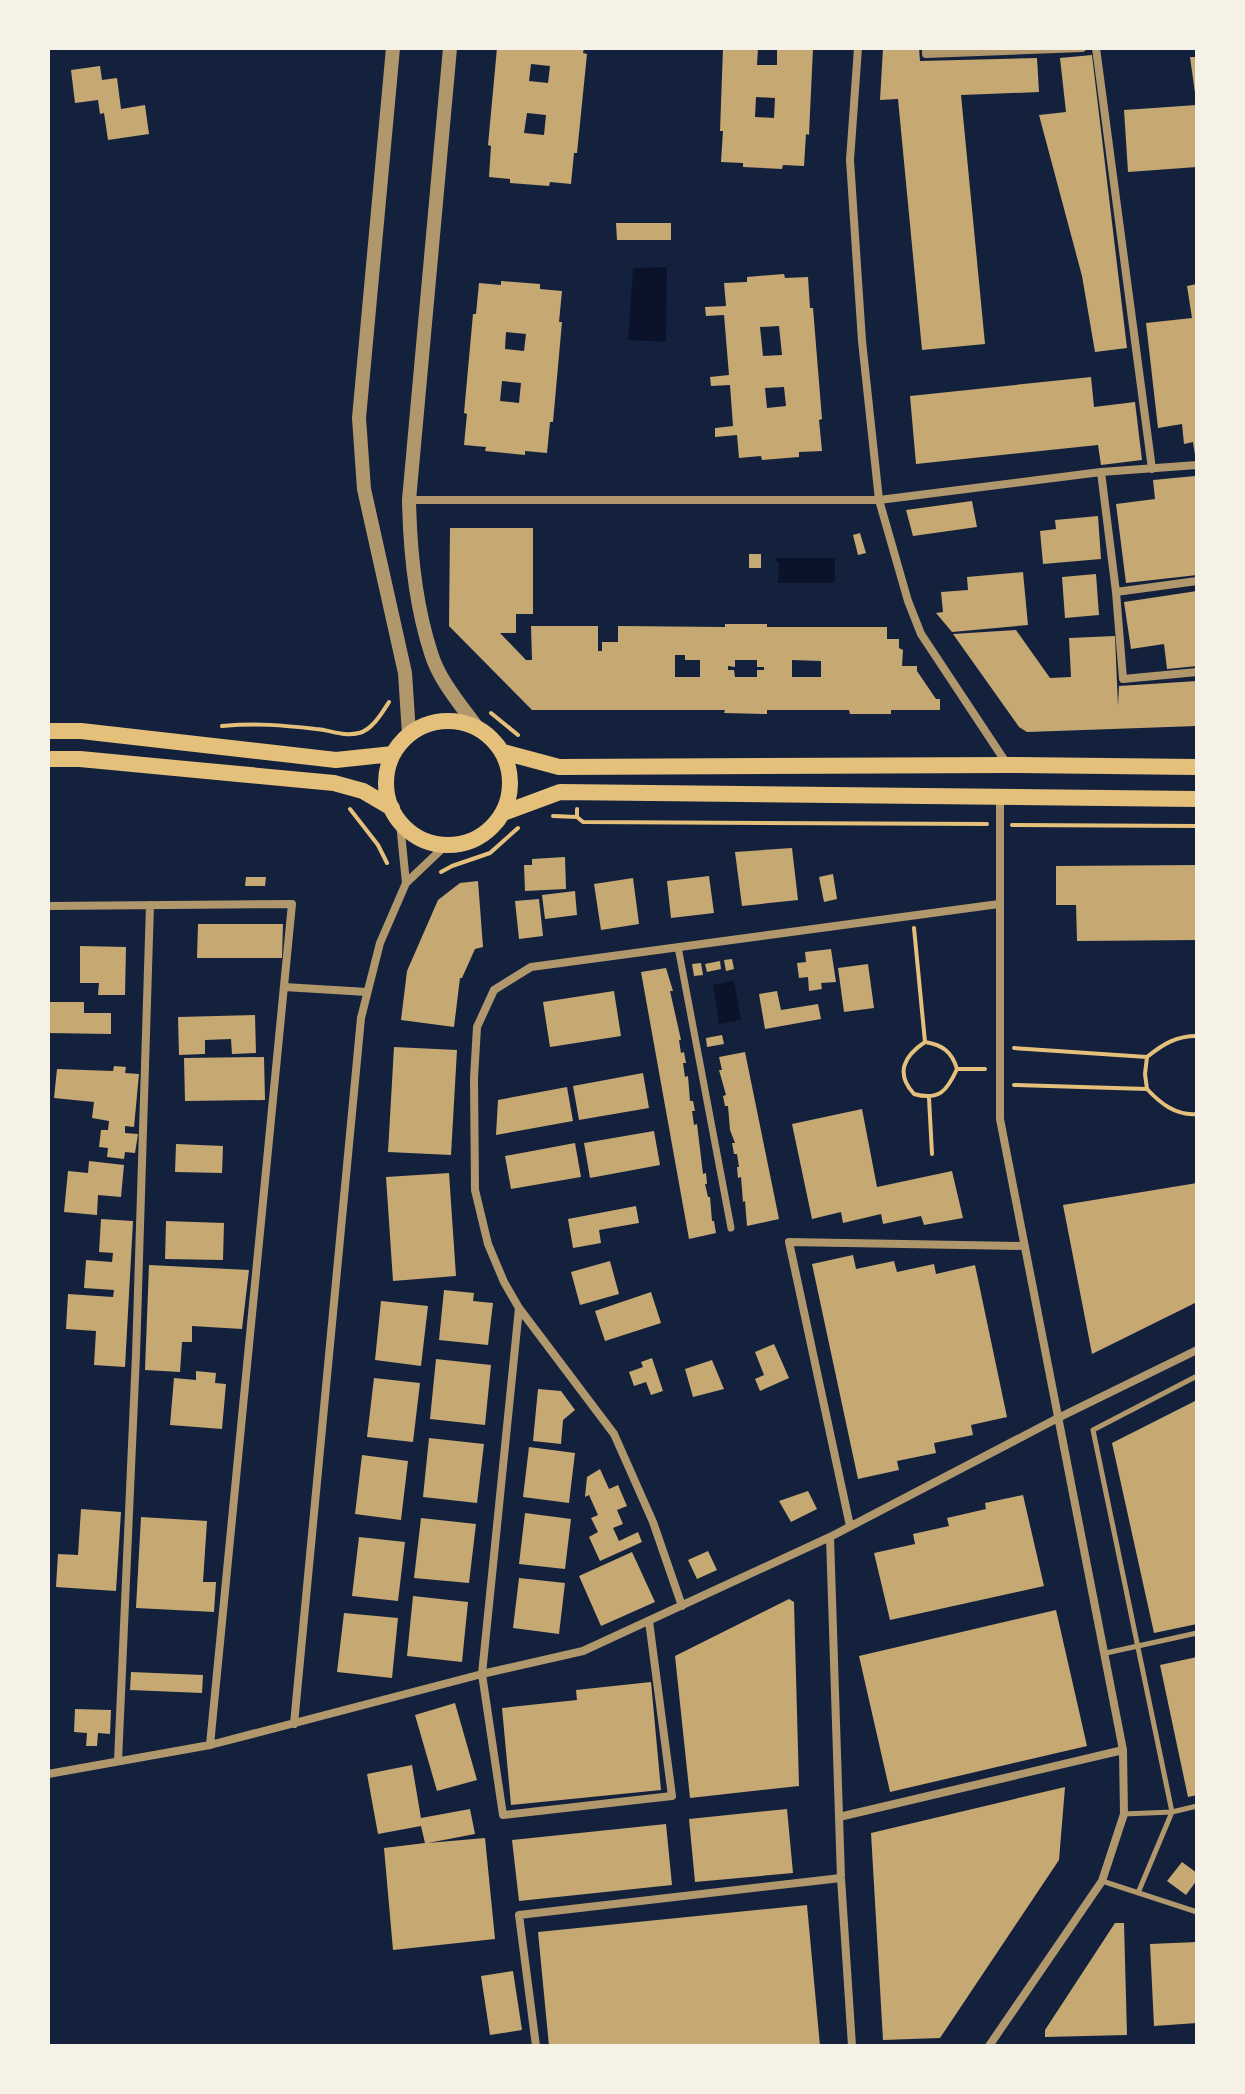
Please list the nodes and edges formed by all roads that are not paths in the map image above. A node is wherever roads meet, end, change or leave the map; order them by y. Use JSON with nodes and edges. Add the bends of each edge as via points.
{"nodes":[{"id":1,"x":393,"y":48,"type":"edge"},
{"id":2,"x":450,"y":48,"type":"edge"},
{"id":3,"x":858,"y":48,"type":"edge"},
{"id":4,"x":1082,"y":48,"type":"edge"},
{"id":5,"x":1096,"y":48,"type":"edge"},
{"id":6,"x":926,"y":51,"type":"edge"},
{"id":7,"x":1197,"y":465,"type":"edge"},
{"id":8,"x":1152,"y":469,"type":"junction"},
{"id":9,"x":1101,"y":472,"type":"junction"},
{"id":10,"x":409,"y":500,"type":"junction"},
{"id":11,"x":879,"y":500,"type":"junction"},
{"id":12,"x":1197,"y":581,"type":"edge"},
{"id":13,"x":1116,"y":592,"type":"junction"},
{"id":14,"x":1197,"y":672,"type":"edge"},
{"id":15,"x":476,"y":726,"type":"junction"},
{"id":16,"x":48,"y":731,"type":"edge"},
{"id":17,"x":409,"y":734,"type":"junction"},
{"id":18,"x":503,"y":752,"type":"junction"},
{"id":19,"x":393,"y":754,"type":"junction"},
{"id":20,"x":48,"y":759,"type":"edge"},
{"id":21,"x":1008,"y":765,"type":"junction"},
{"id":22,"x":1197,"y":767,"type":"edge"},
{"id":23,"x":1000,"y":797,"type":"junction"},
{"id":24,"x":1197,"y":799,"type":"edge"},
{"id":25,"x":503,"y":813,"type":"junction"},
{"id":26,"x":396,"y":816,"type":"junction"},
{"id":27,"x":446,"y":845,"type":"junction"},
{"id":28,"x":406,"y":883,"type":"junction"},
{"id":29,"x":999,"y":904,"type":"junction"},
{"id":30,"x":150,"y":905,"type":"junction"},
{"id":31,"x":48,"y":906,"type":"edge"},
{"id":32,"x":678,"y":947,"type":"junction"},
{"id":33,"x":284,"y":987,"type":"junction"},
{"id":34,"x":367,"y":992,"type":"junction"},
{"id":35,"x":731,"y":1228,"type":"dead end"},
{"id":36,"x":1024,"y":1246,"type":"junction"},
{"id":37,"x":519,"y":1308,"type":"junction"},
{"id":38,"x":1197,"y":1350,"type":"edge"},
{"id":39,"x":1197,"y":1376,"type":"edge"},
{"id":40,"x":1058,"y":1418,"type":"junction"},
{"id":41,"x":850,"y":1526,"type":"junction"},
{"id":42,"x":830,"y":1537,"type":"junction"},
{"id":43,"x":682,"y":1606,"type":"junction"},
{"id":44,"x":649,"y":1621,"type":"junction"},
{"id":45,"x":1197,"y":1633,"type":"edge"},
{"id":46,"x":1138,"y":1646,"type":"junction"},
{"id":47,"x":1106,"y":1653,"type":"junction"},
{"id":48,"x":482,"y":1674,"type":"junction"},
{"id":49,"x":294,"y":1724,"type":"junction"},
{"id":50,"x":210,"y":1745,"type":"junction"},
{"id":51,"x":1123,"y":1750,"type":"junction"},
{"id":52,"x":118,"y":1761,"type":"junction"},
{"id":53,"x":48,"y":1774,"type":"edge"},
{"id":54,"x":1197,"y":1806,"type":"edge"},
{"id":55,"x":1172,"y":1812,"type":"junction"},
{"id":56,"x":1124,"y":1814,"type":"junction"},
{"id":57,"x":839,"y":1817,"type":"junction"},
{"id":58,"x":841,"y":1878,"type":"junction"},
{"id":59,"x":1102,"y":1881,"type":"junction"},
{"id":60,"x":1138,"y":1893,"type":"junction"},
{"id":61,"x":1197,"y":1912,"type":"edge"},
{"id":62,"x":536,"y":2046,"type":"edge"},
{"id":63,"x":852,"y":2046,"type":"edge"},
{"id":64,"x":989,"y":2046,"type":"edge"}],
"edges":[{"from":1,"to":17,"type":"street","via":[[359,418],[364,489],[405,673]]},
{"from":2,"to":10,"type":"street"},
{"from":3,"to":11,"type":"street","via":[[850,160]]},
{"from":4,"to":6,"type":"street"},
{"from":5,"to":8,"type":"street"},
{"from":7,"to":8,"type":"street"},
{"from":8,"to":9,"type":"street"},
{"from":9,"to":11,"type":"street"},
{"from":9,"to":13,"type":"street"},
{"from":10,"to":11,"type":"street"},
{"from":10,"to":15,"type":"street","via":[[411,559],[431,654]]},
{"from":11,"to":21,"type":"street","via":[[921,634]]},
{"from":12,"to":13,"type":"street"},
{"from":13,"to":14,"type":"street","via":[[1123,679]]},
{"from":15,"to":17,"type":"main road","via":[[441,720]]},
{"from":15,"to":18,"type":"main road"},
{"from":16,"to":19,"type":"main road","via":[[336,760]]},
{"from":17,"to":19,"type":"main road"},
{"from":18,"to":21,"type":"main road","via":[[559,767]]},
{"from":18,"to":25,"type":"main road","via":[[510,793]]},
{"from":19,"to":26,"type":"main road","via":[[386,790]]},
{"from":20,"to":26,"type":"main road","via":[[334,783],[363,791]]},
{"from":21,"to":22,"type":"main road"},
{"from":23,"to":24,"type":"main road"},
{"from":23,"to":25,"type":"main road","via":[[560,792]]},
{"from":23,"to":29,"type":"street"},
{"from":25,"to":27,"type":"main road","via":[[479,837]]},
{"from":26,"to":27,"type":"main road","via":[[414,834]]},
{"from":26,"to":28,"type":"street"},
{"from":27,"to":28,"type":"street"},
{"from":28,"to":34,"type":"street","via":[[380,943]]},
{"from":29,"to":32,"type":"street"},
{"from":29,"to":36,"type":"street","via":[[1000,1119]]},
{"from":30,"to":31,"type":"street"},
{"from":30,"to":33,"type":"street","via":[[292,904]]},
{"from":30,"to":52,"type":"street"},
{"from":32,"to":35,"type":"street"},
{"from":32,"to":37,"type":"street","via":[[531,967],[494,990],[477,1027],[475,1190],[488,1244]]},
{"from":33,"to":34,"type":"street"},
{"from":33,"to":50,"type":"street"},
{"from":34,"to":49,"type":"street"},
{"from":36,"to":40,"type":"street"},
{"from":36,"to":41,"type":"street","via":[[789,1242]]},
{"from":37,"to":43,"type":"street","via":[[614,1434]]},
{"from":37,"to":48,"type":"street"},
{"from":38,"to":40,"type":"street"},
{"from":39,"to":46,"type":"lane","via":[[1093,1430]]},
{"from":40,"to":41,"type":"street"},
{"from":40,"to":47,"type":"street"},
{"from":41,"to":42,"type":"street"},
{"from":42,"to":43,"type":"street"},
{"from":42,"to":57,"type":"street"},
{"from":43,"to":44,"type":"street"},
{"from":44,"to":48,"type":"street","via":[[583,1651]]},
{"from":44,"to":48,"type":"street","via":[[672,1796],[503,1815]]},
{"from":45,"to":46,"type":"lane"},
{"from":46,"to":47,"type":"lane"},
{"from":46,"to":55,"type":"lane"},
{"from":47,"to":51,"type":"street"},
{"from":48,"to":49,"type":"street"},
{"from":49,"to":50,"type":"street"},
{"from":50,"to":52,"type":"street"},
{"from":51,"to":56,"type":"street"},
{"from":51,"to":57,"type":"street"},
{"from":52,"to":53,"type":"street"},
{"from":54,"to":55,"type":"lane"},
{"from":55,"to":56,"type":"lane"},
{"from":55,"to":60,"type":"lane"},
{"from":56,"to":59,"type":"street"},
{"from":57,"to":58,"type":"street"},
{"from":58,"to":62,"type":"street","via":[[519,1915]]},
{"from":58,"to":63,"type":"street"},
{"from":59,"to":60,"type":"lane"},
{"from":59,"to":64,"type":"street"},
{"from":60,"to":61,"type":"lane"}]}
